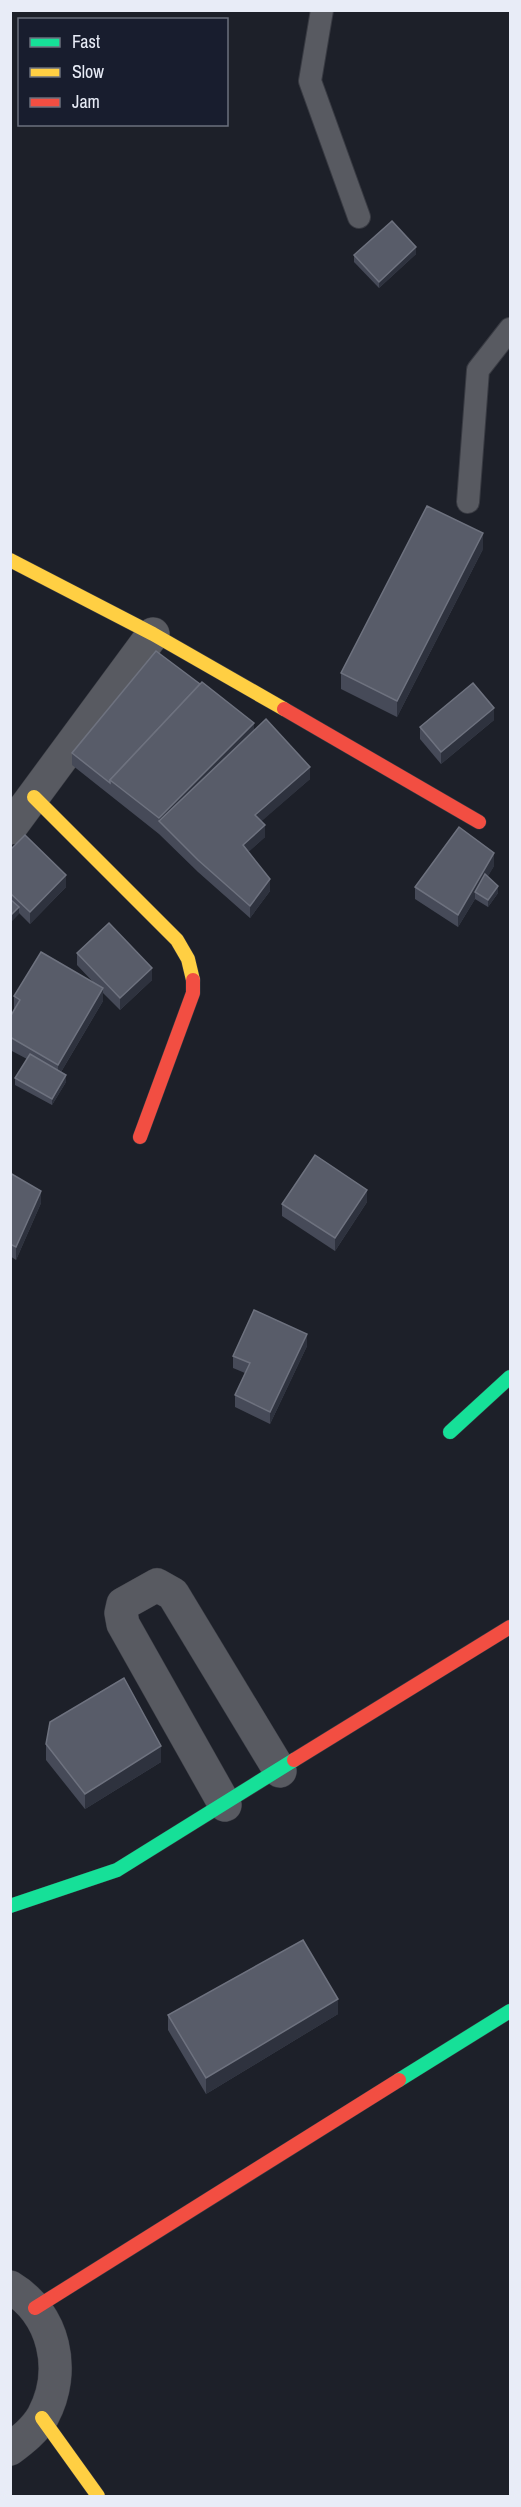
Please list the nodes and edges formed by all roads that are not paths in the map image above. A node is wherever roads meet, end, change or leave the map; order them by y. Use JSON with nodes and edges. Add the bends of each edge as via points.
{"nodes":[{"id":1,"x":322,"y":10,"type":"edge"},
{"id":2,"x":359,"y":217,"type":"dead end"},
{"id":3,"x":510,"y":328,"type":"edge"},
{"id":4,"x":468,"y":502,"type":"dead end"},
{"id":5,"x":11,"y":563,"type":"edge"},
{"id":6,"x":153,"y":634,"type":"junction"},
{"id":7,"x":34,"y":797,"type":"junction"},
{"id":8,"x":479,"y":822,"type":"dead end"},
{"id":9,"x":10,"y":828,"type":"edge"},
{"id":10,"x":140,"y":1137,"type":"dead end"},
{"id":11,"x":510,"y":1377,"type":"edge"},
{"id":12,"x":450,"y":1432,"type":"dead end"},
{"id":13,"x":510,"y":1627,"type":"edge"},
{"id":14,"x":280,"y":1771,"type":"junction"},
{"id":15,"x":225,"y":1804,"type":"junction"},
{"id":16,"x":10,"y":1906,"type":"edge"},
{"id":17,"x":510,"y":2011,"type":"edge"},
{"id":18,"x":10,"y":2287,"type":"edge"},
{"id":19,"x":35,"y":2307,"type":"junction"},
{"id":20,"x":42,"y":2418,"type":"junction"},
{"id":21,"x":10,"y":2449,"type":"edge"},
{"id":22,"x":99,"y":2496,"type":"edge"}],
"edges":[{"from":1,"to":2,"type":"lane","via":[[310,81]]},
{"from":3,"to":4,"type":"lane","via":[[478,370]]},
{"from":5,"to":6,"type":"street"},
{"from":6,"to":7,"type":"street"},
{"from":6,"to":8,"type":"street"},
{"from":7,"to":9,"type":"street"},
{"from":7,"to":10,"type":"street","via":[[177,940],[190,958],[193,993]]},
{"from":11,"to":12,"type":"street"},
{"from":13,"to":14,"type":"street"},
{"from":14,"to":15,"type":"street"},
{"from":14,"to":15,"type":"street","via":[[173,1594],[157,1586],[123,1604],[123,1624]]},
{"from":15,"to":16,"type":"street","via":[[117,1870]]},
{"from":17,"to":19,"type":"street"},
{"from":18,"to":19,"type":"street"},
{"from":19,"to":20,"type":"street","via":[[54,2349],[56,2372]]},
{"from":20,"to":21,"type":"street"},
{"from":20,"to":22,"type":"street"}]}
